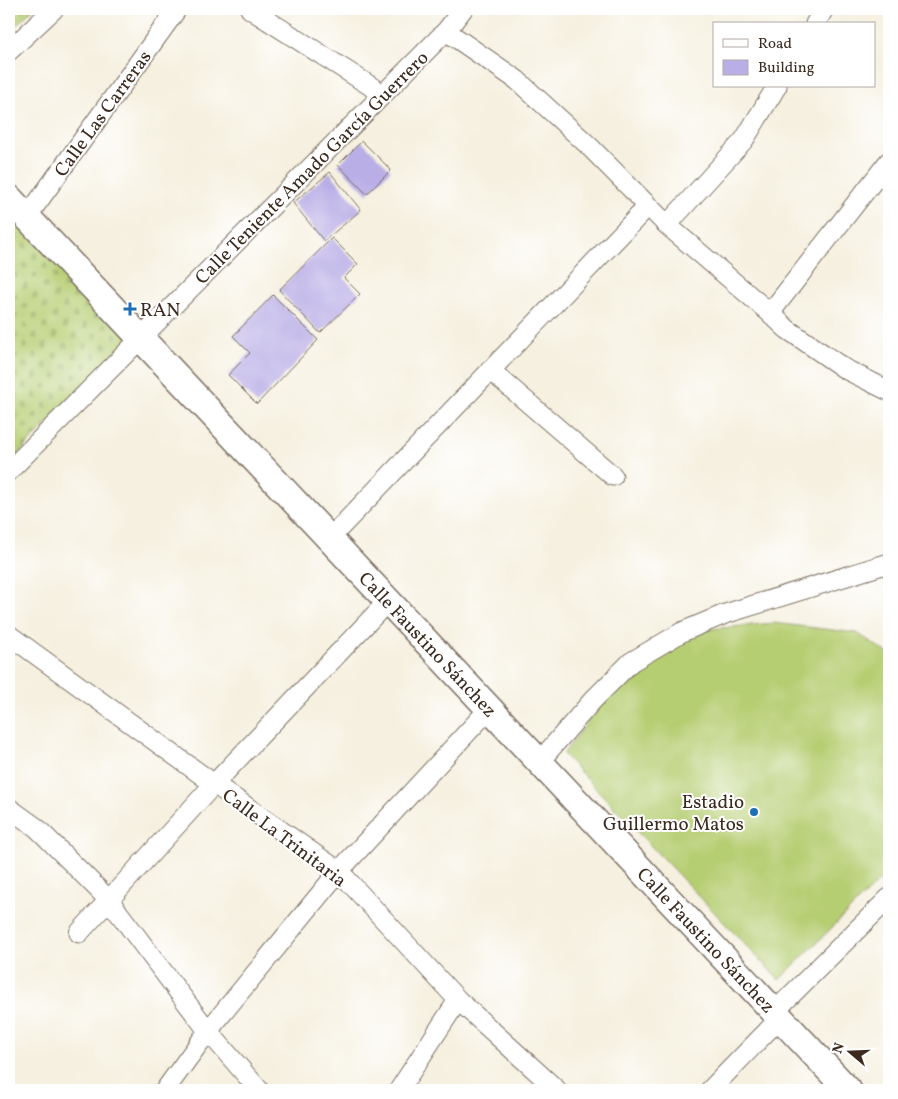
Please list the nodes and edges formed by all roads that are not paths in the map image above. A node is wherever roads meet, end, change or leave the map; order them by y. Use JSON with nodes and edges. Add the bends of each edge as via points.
{"nodes":[{"id":1,"x":54,"y":9,"type":"edge"},
{"id":2,"x":177,"y":9,"type":"edge"},
{"id":3,"x":250,"y":9,"type":"edge"},
{"id":4,"x":462,"y":9,"type":"edge"},
{"id":5,"x":824,"y":9,"type":"edge"},
{"id":6,"x":816,"y":22,"type":"edge"},
{"id":7,"x":446,"y":31,"type":"junction"},
{"id":8,"x":9,"y":51,"type":"edge"},
{"id":9,"x":776,"y":88,"type":"edge"},
{"id":10,"x":383,"y":94,"type":"junction"},
{"id":11,"x":889,"y":161,"type":"edge"},
{"id":12,"x":9,"y":198,"type":"edge"},
{"id":13,"x":648,"y":206,"type":"junction"},
{"id":14,"x":27,"y":217,"type":"junction"},
{"id":15,"x":667,"y":225,"type":"junction"},
{"id":16,"x":770,"y":313,"type":"junction"},
{"id":17,"x":141,"y":338,"type":"junction"},
{"id":18,"x":490,"y":370,"type":"junction"},
{"id":19,"x":889,"y":391,"type":"edge"},
{"id":20,"x":9,"y":471,"type":"edge"},
{"id":21,"x":614,"y":476,"type":"dead end"},
{"id":22,"x":329,"y":539,"type":"junction"},
{"id":23,"x":889,"y":563,"type":"edge"},
{"id":24,"x":388,"y":601,"type":"junction"},
{"id":25,"x":9,"y":635,"type":"edge"},
{"id":26,"x":489,"y":709,"type":"junction"},
{"id":27,"x":538,"y":762,"type":"junction"},
{"id":28,"x":214,"y":784,"type":"junction"},
{"id":29,"x":9,"y":808,"type":"edge"},
{"id":30,"x":339,"y":871,"type":"junction"},
{"id":31,"x":889,"y":898,"type":"edge"},
{"id":32,"x":109,"y":900,"type":"junction"},
{"id":33,"x":79,"y":933,"type":"dead end"},
{"id":34,"x":458,"y":1000,"type":"junction"},
{"id":35,"x":777,"y":1015,"type":"junction"},
{"id":36,"x":208,"y":1031,"type":"junction"},
{"id":37,"x":165,"y":1090,"type":"edge"},
{"id":38,"x":259,"y":1090,"type":"edge"},
{"id":39,"x":399,"y":1090,"type":"edge"},
{"id":40,"x":557,"y":1090,"type":"edge"},
{"id":41,"x":710,"y":1090,"type":"edge"},
{"id":42,"x":848,"y":1090,"type":"edge"}],
"edges":[{"from":1,"to":8,"type":"street"},
{"from":2,"to":14,"type":"street","name":"Calle Las Carreras"},
{"from":3,"to":10,"type":"street"},
{"from":4,"to":7,"type":"street","name":"Calle Teniente Amado García Guerrero"},
{"from":5,"to":6,"type":"street"},
{"from":7,"to":10,"type":"street","name":"Calle Teniente Amado García Guerrero"},
{"from":7,"to":13,"type":"street","via":[[517,80]]},
{"from":9,"to":15,"type":"street","via":[[744,140]]},
{"from":10,"to":17,"type":"street","name":"Calle Teniente Amado García Guerrero"},
{"from":11,"to":16,"type":"street"},
{"from":12,"to":14,"type":"street","name":"Calle Faustino Sánchez"},
{"from":13,"to":15,"type":"street"},
{"from":13,"to":18,"type":"street"},
{"from":14,"to":17,"type":"street","name":"Calle Faustino Sánchez"},
{"from":15,"to":16,"type":"street"},
{"from":16,"to":19,"type":"street","via":[[787,329],[845,369]]},
{"from":17,"to":20,"type":"street","name":"Calle Teniente Amado García Guerrero"},
{"from":17,"to":22,"type":"street","name":"Calle Faustino Sánchez"},
{"from":18,"to":21,"type":"street"},
{"from":18,"to":22,"type":"street"},
{"from":22,"to":24,"type":"street","name":"Calle Faustino Sánchez"},
{"from":23,"to":27,"type":"street","via":[[725,614],[682,632],[631,662]]},
{"from":24,"to":26,"type":"street","name":"Calle Faustino Sánchez"},
{"from":24,"to":28,"type":"street"},
{"from":25,"to":28,"type":"street","name":"Calle La Trinitaria"},
{"from":26,"to":27,"type":"street","name":"Calle Faustino Sánchez"},
{"from":26,"to":30,"type":"street"},
{"from":27,"to":35,"type":"street","name":"Calle Faustino Sánchez"},
{"from":28,"to":30,"type":"street","name":"Calle La Trinitaria"},
{"from":28,"to":32,"type":"street"},
{"from":29,"to":32,"type":"street","via":[[37,828]]},
{"from":30,"to":34,"type":"street","name":"Calle La Trinitaria"},
{"from":30,"to":36,"type":"street"},
{"from":31,"to":35,"type":"street"},
{"from":32,"to":33,"type":"street"},
{"from":32,"to":36,"type":"street"},
{"from":34,"to":39,"type":"street"},
{"from":34,"to":40,"type":"street","name":"Calle La Trinitaria"},
{"from":35,"to":41,"type":"street"},
{"from":35,"to":42,"type":"street","name":"Calle Faustino Sánchez"},
{"from":36,"to":37,"type":"street"},
{"from":36,"to":38,"type":"street"}]}
